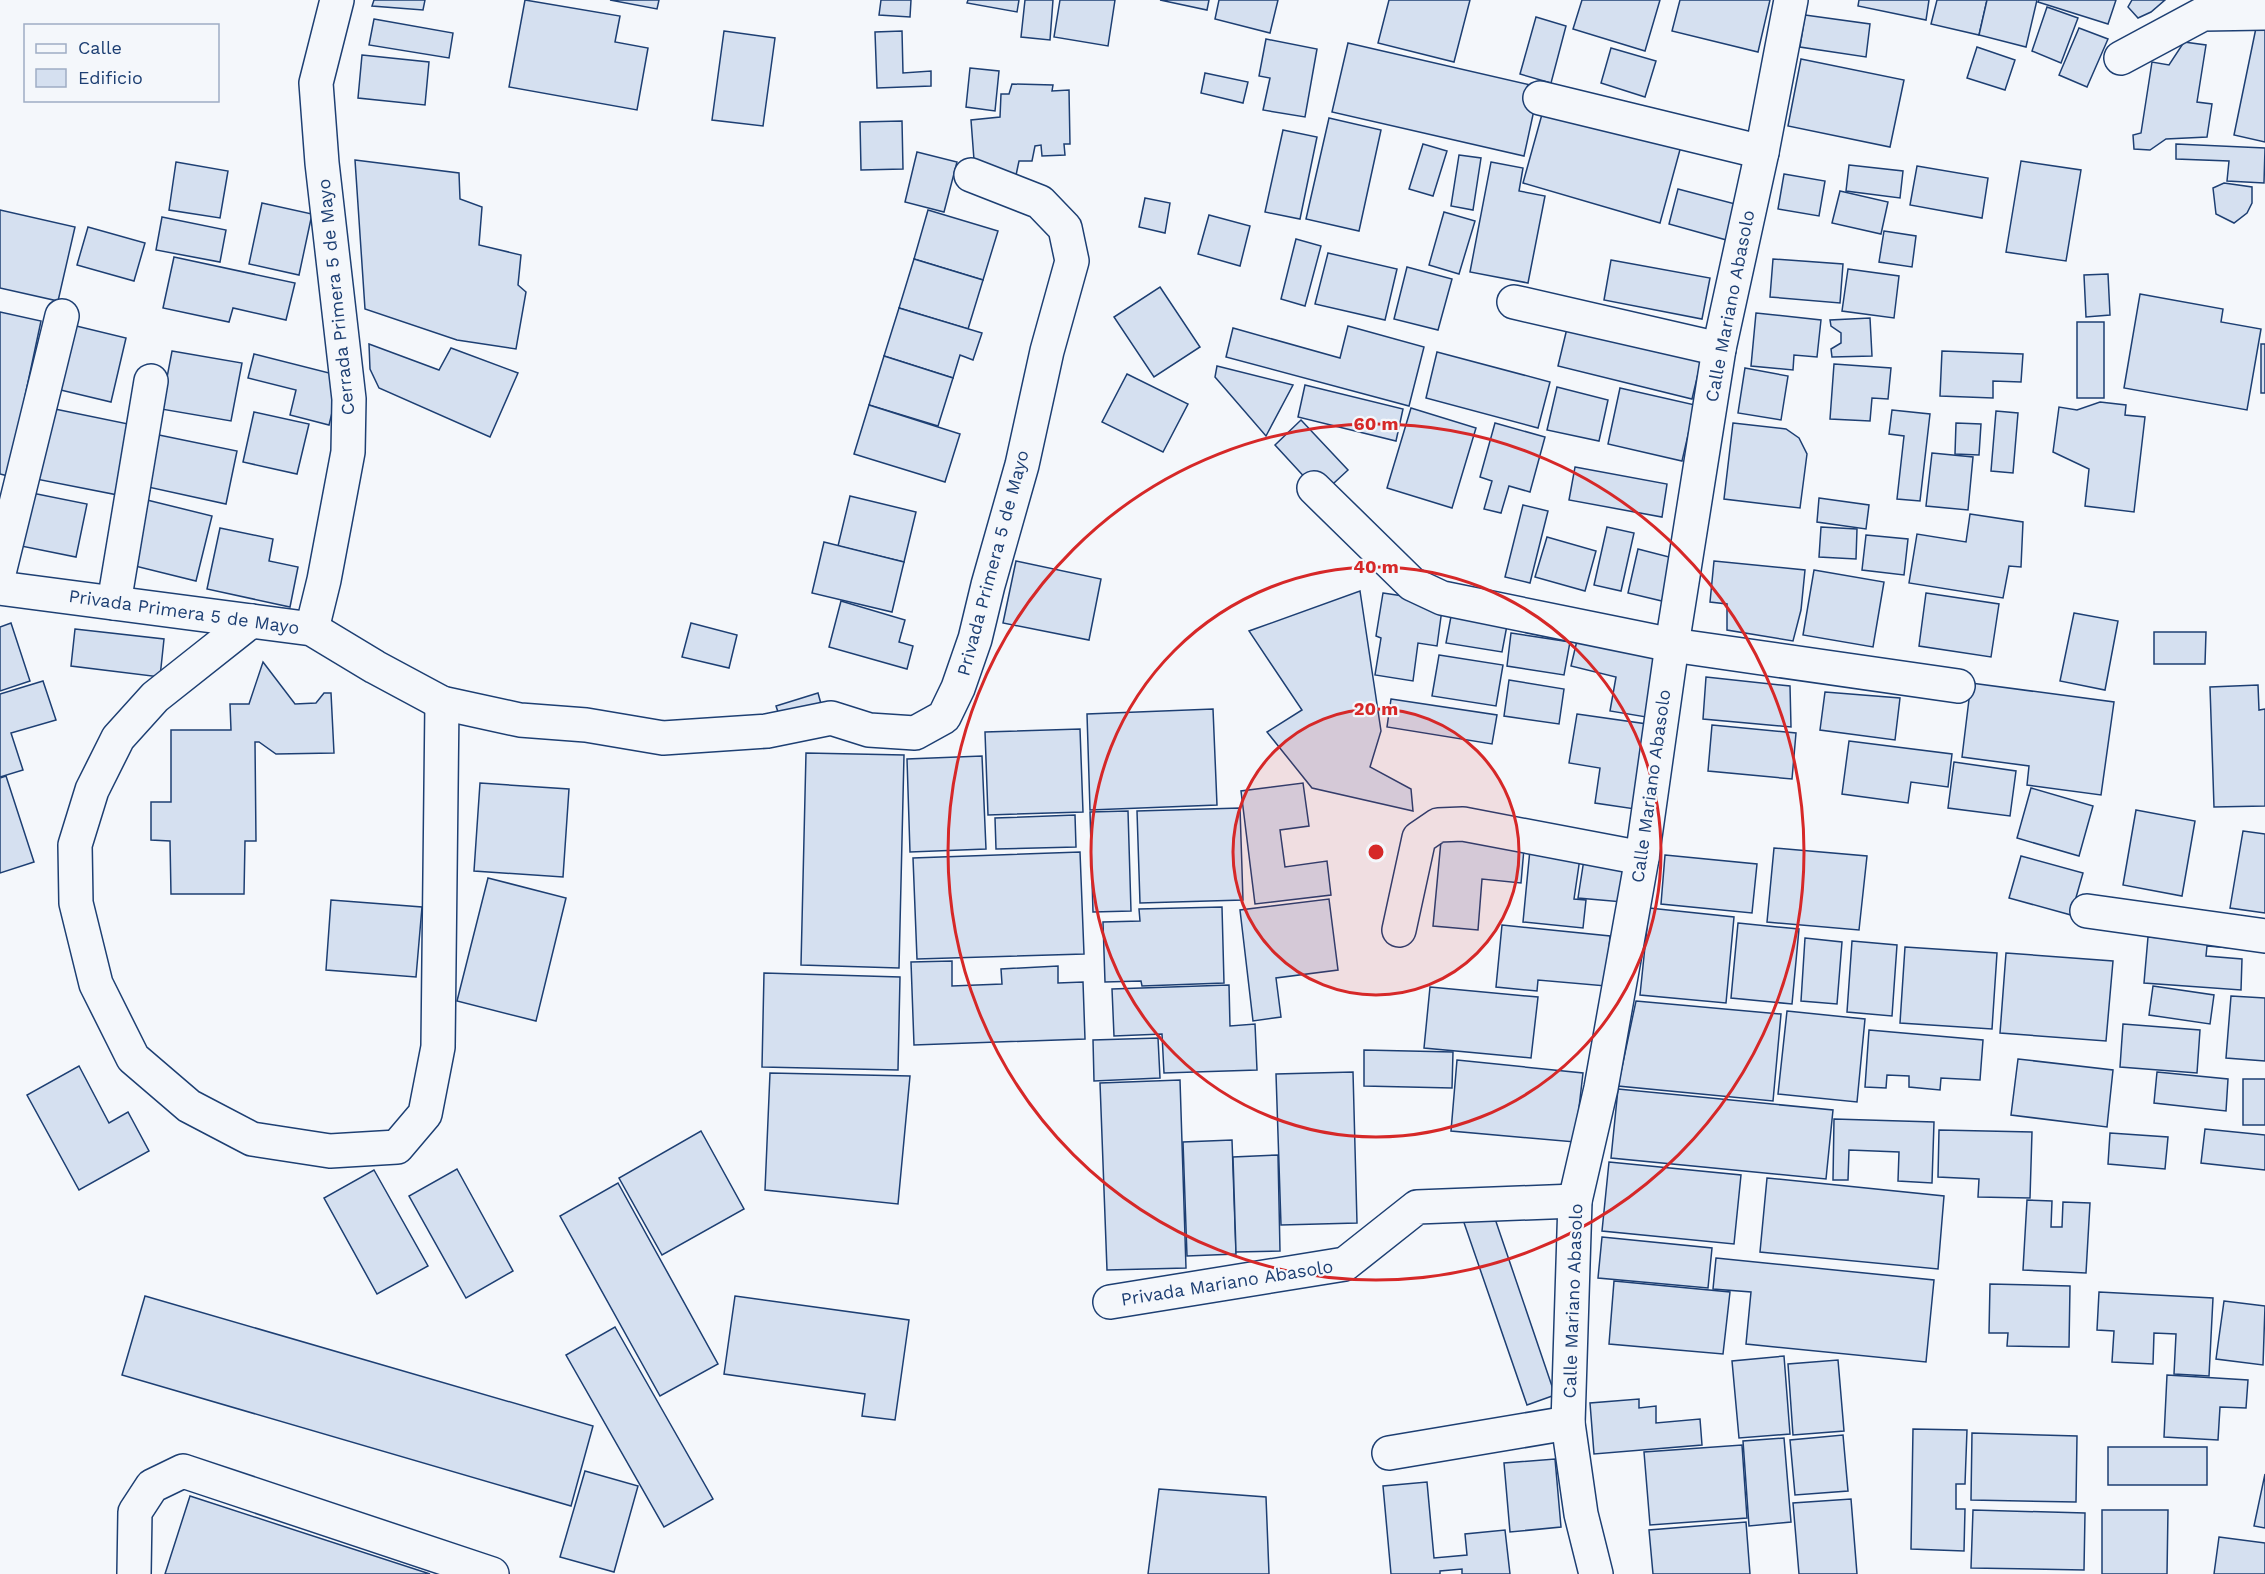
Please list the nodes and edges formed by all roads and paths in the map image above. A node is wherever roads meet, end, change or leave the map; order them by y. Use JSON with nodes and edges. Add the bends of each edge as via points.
{"nodes":[{"id":1,"x":337,"y":0,"type":"edge"},
{"id":2,"x":1791,"y":0,"type":"edge"},
{"id":3,"x":2265,"y":14,"type":"edge"},
{"id":4,"x":2121,"y":58,"type":"dead end"},
{"id":5,"x":1540,"y":98,"type":"dead end"},
{"id":6,"x":1762,"y":152,"type":"junction"},
{"id":7,"x":971,"y":175,"type":"dead end"},
{"id":8,"x":1514,"y":302,"type":"dead end"},
{"id":9,"x":62,"y":316,"type":"dead end"},
{"id":10,"x":1719,"y":349,"type":"junction"},
{"id":11,"x":151,"y":381,"type":"dead end"},
{"id":12,"x":1314,"y":488,"type":"dead end"},
{"id":13,"x":0,"y":569,"type":"edge"},
{"id":14,"x":0,"y":588,"type":"edge"},
{"id":15,"x":114,"y":603,"type":"junction"},
{"id":16,"x":251,"y":621,"type":"junction"},
{"id":17,"x":312,"y":629,"type":"junction"},
{"id":18,"x":1672,"y":645,"type":"junction"},
{"id":19,"x":1958,"y":686,"type":"dead end"},
{"id":20,"x":442,"y":703,"type":"junction"},
{"id":21,"x":1642,"y":858,"type":"junction"},
{"id":22,"x":2087,"y":911,"type":"dead end"},
{"id":23,"x":1399,"y":930,"type":"dead end"},
{"id":24,"x":2265,"y":936,"type":"edge"},
{"id":25,"x":1575,"y":1201,"type":"junction"},
{"id":26,"x":1110,"y":1302,"type":"dead end"},
{"id":27,"x":1568,"y":1423,"type":"junction"},
{"id":28,"x":1389,"y":1453,"type":"dead end"},
{"id":29,"x":134,"y":1574,"type":"edge"},
{"id":30,"x":492,"y":1574,"type":"edge"},
{"id":31,"x":1596,"y":1574,"type":"edge"}],
"edges":[{"from":1,"to":17,"type":"street","name":"Cerrada Primera 5 de Mayo","via":[[316,83],[349,399],[348,452]]},
{"from":2,"to":6,"type":"street","name":"Calle Mariano Abasolo"},
{"from":3,"to":4,"type":"street","via":[[2203,14]]},
{"from":5,"to":6,"type":"street"},
{"from":6,"to":10,"type":"street","name":"Calle Mariano Abasolo"},
{"from":7,"to":20,"type":"street","name":"Privada Primera 5 de Mayo","via":[[1040,202],[1065,228],[1072,261],[975,639],[944,717],[915,733],[869,730],[831,718],[767,731],[663,738],[586,725],[520,720]]},
{"from":8,"to":10,"type":"street"},
{"from":9,"to":13,"type":"street"},
{"from":10,"to":18,"type":"street","name":"Calle Mariano Abasolo"},
{"from":11,"to":15,"type":"street"},
{"from":12,"to":18,"type":"street","via":[[1412,584],[1442,598]]},
{"from":14,"to":15,"type":"street","name":"Privada Primera 5 de Mayo"},
{"from":15,"to":16,"type":"street","name":"Privada Primera 5 de Mayo"},
{"from":16,"to":17,"type":"street","name":"Privada Primera 5 de Mayo"},
{"from":16,"to":20,"type":"street","via":[[155,697],[118,738],[92,790],[75,845],[75,903],[96,984],[134,1058],[189,1107],[252,1138],[330,1151],[397,1148],[425,1114],[438,1047]]},
{"from":17,"to":20,"type":"street","name":"Privada Primera 5 de Mayo"},
{"from":18,"to":19,"type":"street"},
{"from":18,"to":21,"type":"street","name":"Calle Mariano Abasolo"},
{"from":21,"to":23,"type":"street","via":[[1463,824],[1438,825],[1419,838]]},
{"from":21,"to":25,"type":"street","name":"Calle Mariano Abasolo","via":[[1601,1088]]},
{"from":22,"to":24,"type":"street"},
{"from":25,"to":26,"type":"street","name":"Privada Mariano Abasolo","via":[[1417,1207],[1345,1264]]},
{"from":25,"to":27,"type":"street","name":"Calle Mariano Abasolo"},
{"from":27,"to":28,"type":"street"},
{"from":27,"to":31,"type":"street","name":"Calle Mariano Abasolo","via":[[1581,1514]]},
{"from":29,"to":30,"type":"street","via":[[135,1512],[152,1486],[183,1471]]}]}
